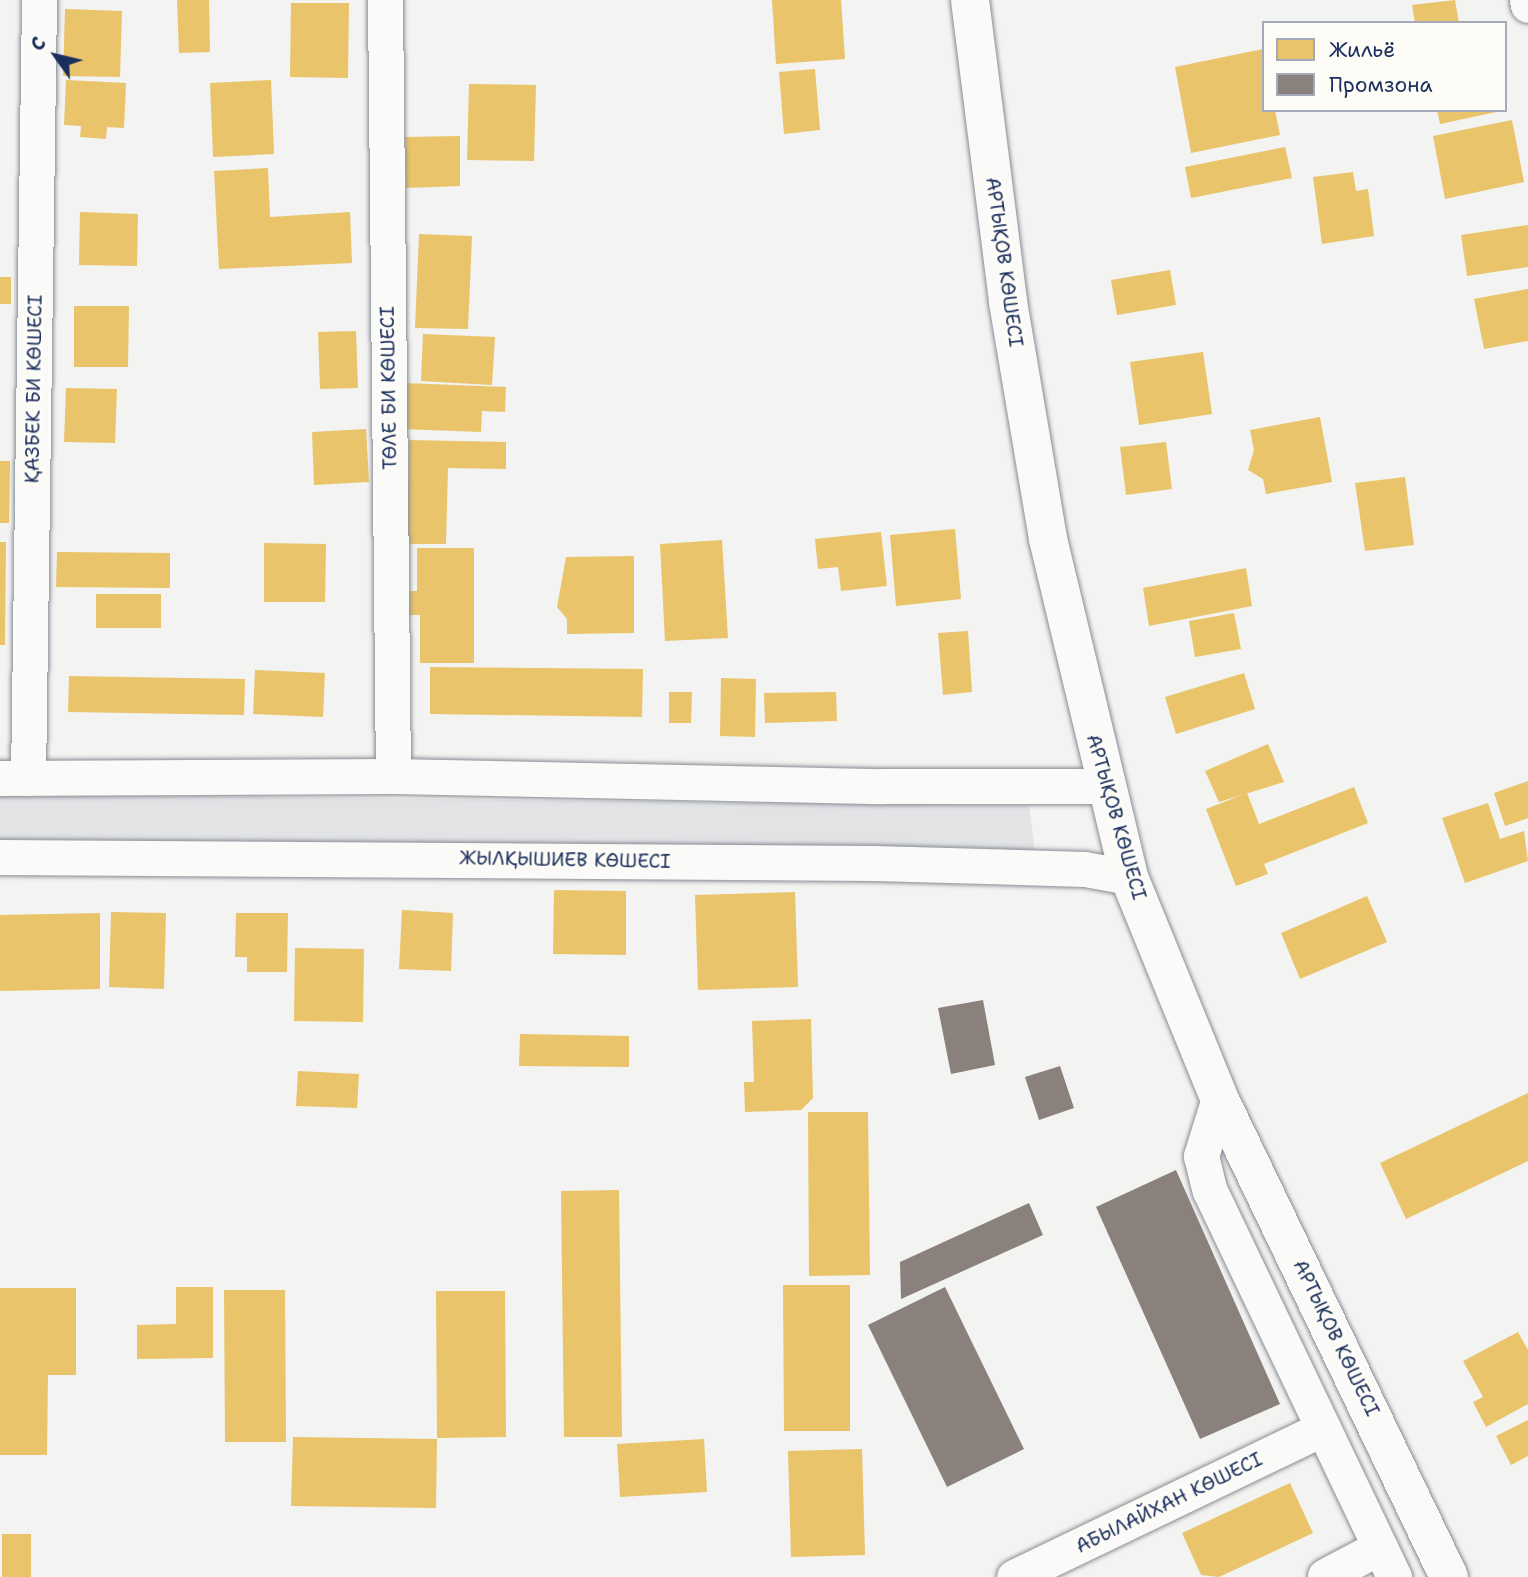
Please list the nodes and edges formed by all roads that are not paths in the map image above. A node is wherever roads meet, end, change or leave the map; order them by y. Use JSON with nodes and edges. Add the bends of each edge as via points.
{"nodes":[{"id":1,"x":39,"y":0,"type":"edge"},
{"id":2,"x":385,"y":0,"type":"edge"},
{"id":3,"x":970,"y":0,"type":"edge"},
{"id":4,"x":393,"y":776,"type":"junction"},
{"id":5,"x":14,"y":778,"type":"edge"},
{"id":6,"x":1104,"y":786,"type":"junction"},
{"id":7,"x":0,"y":857,"type":"edge"},
{"id":8,"x":1129,"y":877,"type":"junction"},
{"id":9,"x":1219,"y":1098,"type":"junction"},
{"id":10,"x":1323,"y":1428,"type":"junction"},
{"id":11,"x":1387,"y":1562,"type":"edge"},
{"id":12,"x":1325,"y":1576,"type":"edge"},
{"id":13,"x":1014,"y":1577,"type":"edge"},
{"id":14,"x":1449,"y":1577,"type":"edge"}],
"edges":[{"from":1,"to":5,"type":"street","name":"ҚАЗБЕК БИ КӨШЕСІ"},
{"from":2,"to":4,"type":"street","name":"ТӨЛЕ БИ КӨШЕСІ"},
{"from":3,"to":6,"type":"highway","name":"АРТЫҚОВ КӨШЕСІ","via":[[1009,302],[1046,526]]},
{"from":4,"to":5,"type":"street"},
{"from":4,"to":6,"type":"street"},
{"from":6,"to":8,"type":"highway","name":"АРТЫҚОВ КӨШЕСІ"},
{"from":7,"to":8,"type":"street","name":"ЖЫЛҚЫШИЕВ КӨШЕСІ","via":[[874,863],[1084,869]]},
{"from":8,"to":9,"type":"highway","name":"АРТЫҚОВ КӨШЕСІ"},
{"from":9,"to":10,"type":"street","via":[[1201,1156],[1210,1191]]},
{"from":9,"to":14,"type":"highway","name":"АРТЫҚОВ КӨШЕСІ"},
{"from":10,"to":11,"type":"street"},
{"from":10,"to":13,"type":"street","name":"АБЫЛАЙХАН КӨШЕСІ"},
{"from":11,"to":12,"type":"street"}]}
